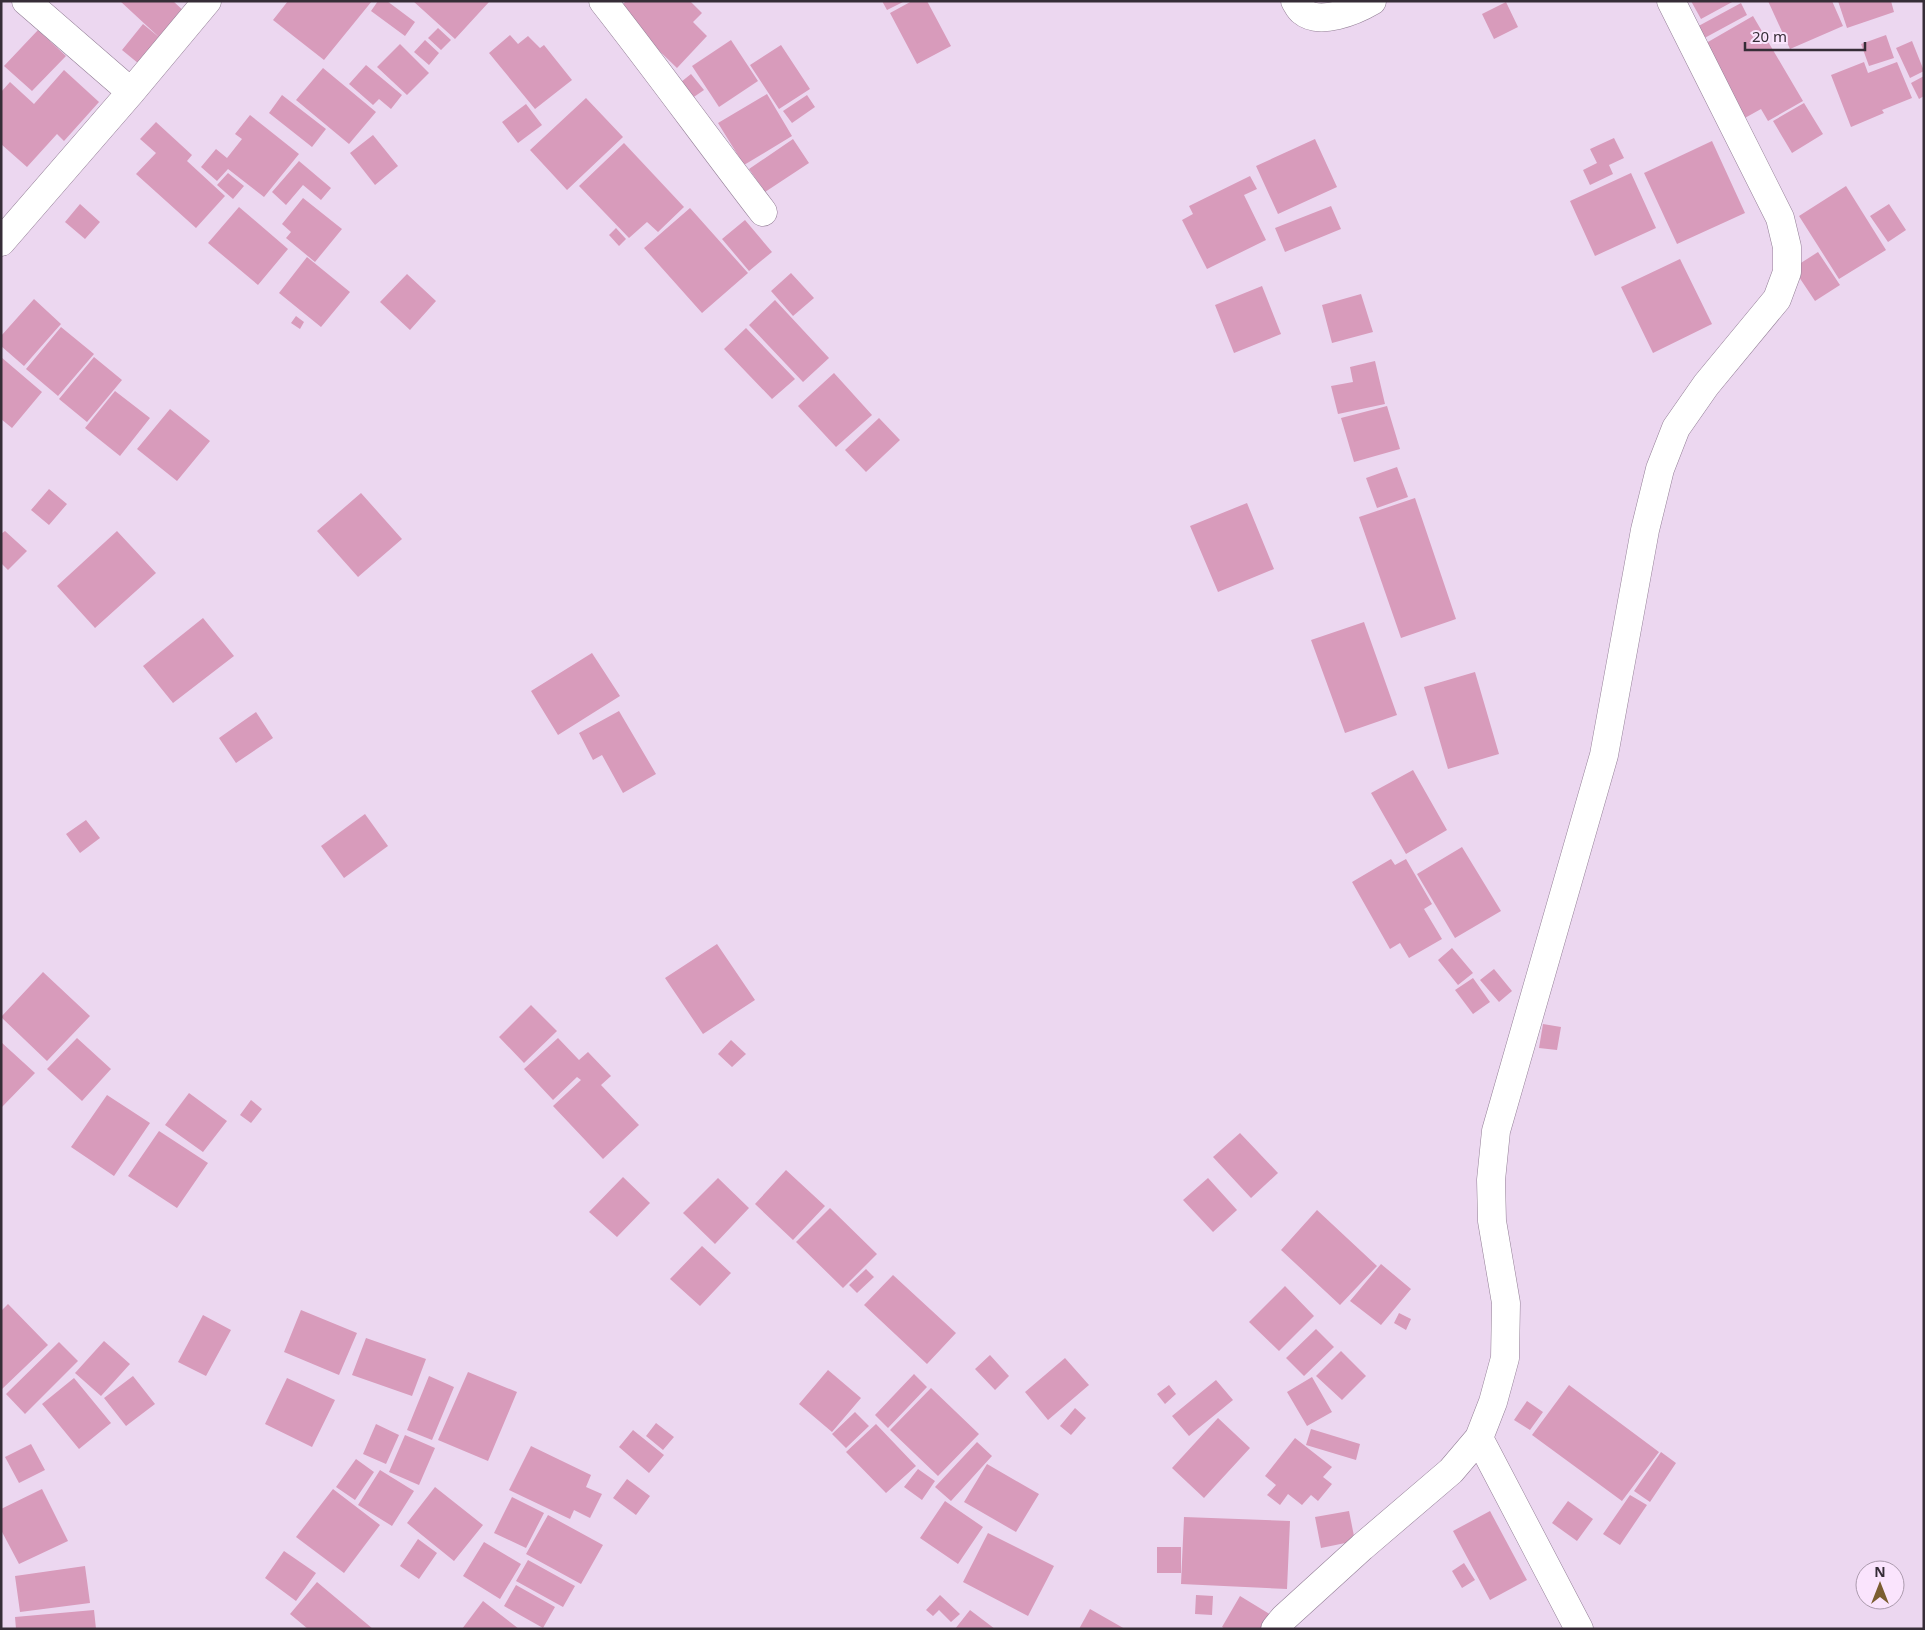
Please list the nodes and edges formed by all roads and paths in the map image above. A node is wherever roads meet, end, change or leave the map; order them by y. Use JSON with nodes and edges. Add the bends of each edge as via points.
{"nodes":[{"id":1,"x":26,"y":1,"type":"edge"},
{"id":2,"x":207,"y":1,"type":"edge"},
{"id":3,"x":603,"y":1,"type":"edge"},
{"id":4,"x":1295,"y":1,"type":"edge"},
{"id":5,"x":1372,"y":1,"type":"edge"},
{"id":6,"x":1671,"y":1,"type":"edge"},
{"id":7,"x":131,"y":92,"type":"junction"},
{"id":8,"x":763,"y":212,"type":"dead end"},
{"id":9,"x":1,"y":242,"type":"edge"},
{"id":10,"x":1479,"y":1438,"type":"junction"},
{"id":11,"x":1275,"y":1629,"type":"edge"},
{"id":12,"x":1579,"y":1629,"type":"edge"}],
"edges":[{"from":1,"to":7,"type":"street"},
{"from":2,"to":7,"type":"street"},
{"from":3,"to":8,"type":"street"},
{"from":4,"to":5,"type":"street","via":[[1302,11],[1313,17],[1332,17]]},
{"from":6,"to":10,"type":"street","via":[[1780,218],[1787,247],[1787,272],[1777,300],[1706,385],[1676,428],[1660,469],[1645,530],[1604,755],[1496,1131],[1491,1180],[1492,1221],[1506,1303],[1505,1358]]},
{"from":7,"to":9,"type":"street"},
{"from":10,"to":11,"type":"street","via":[[1451,1472],[1362,1547]]},
{"from":10,"to":12,"type":"street"}]}
